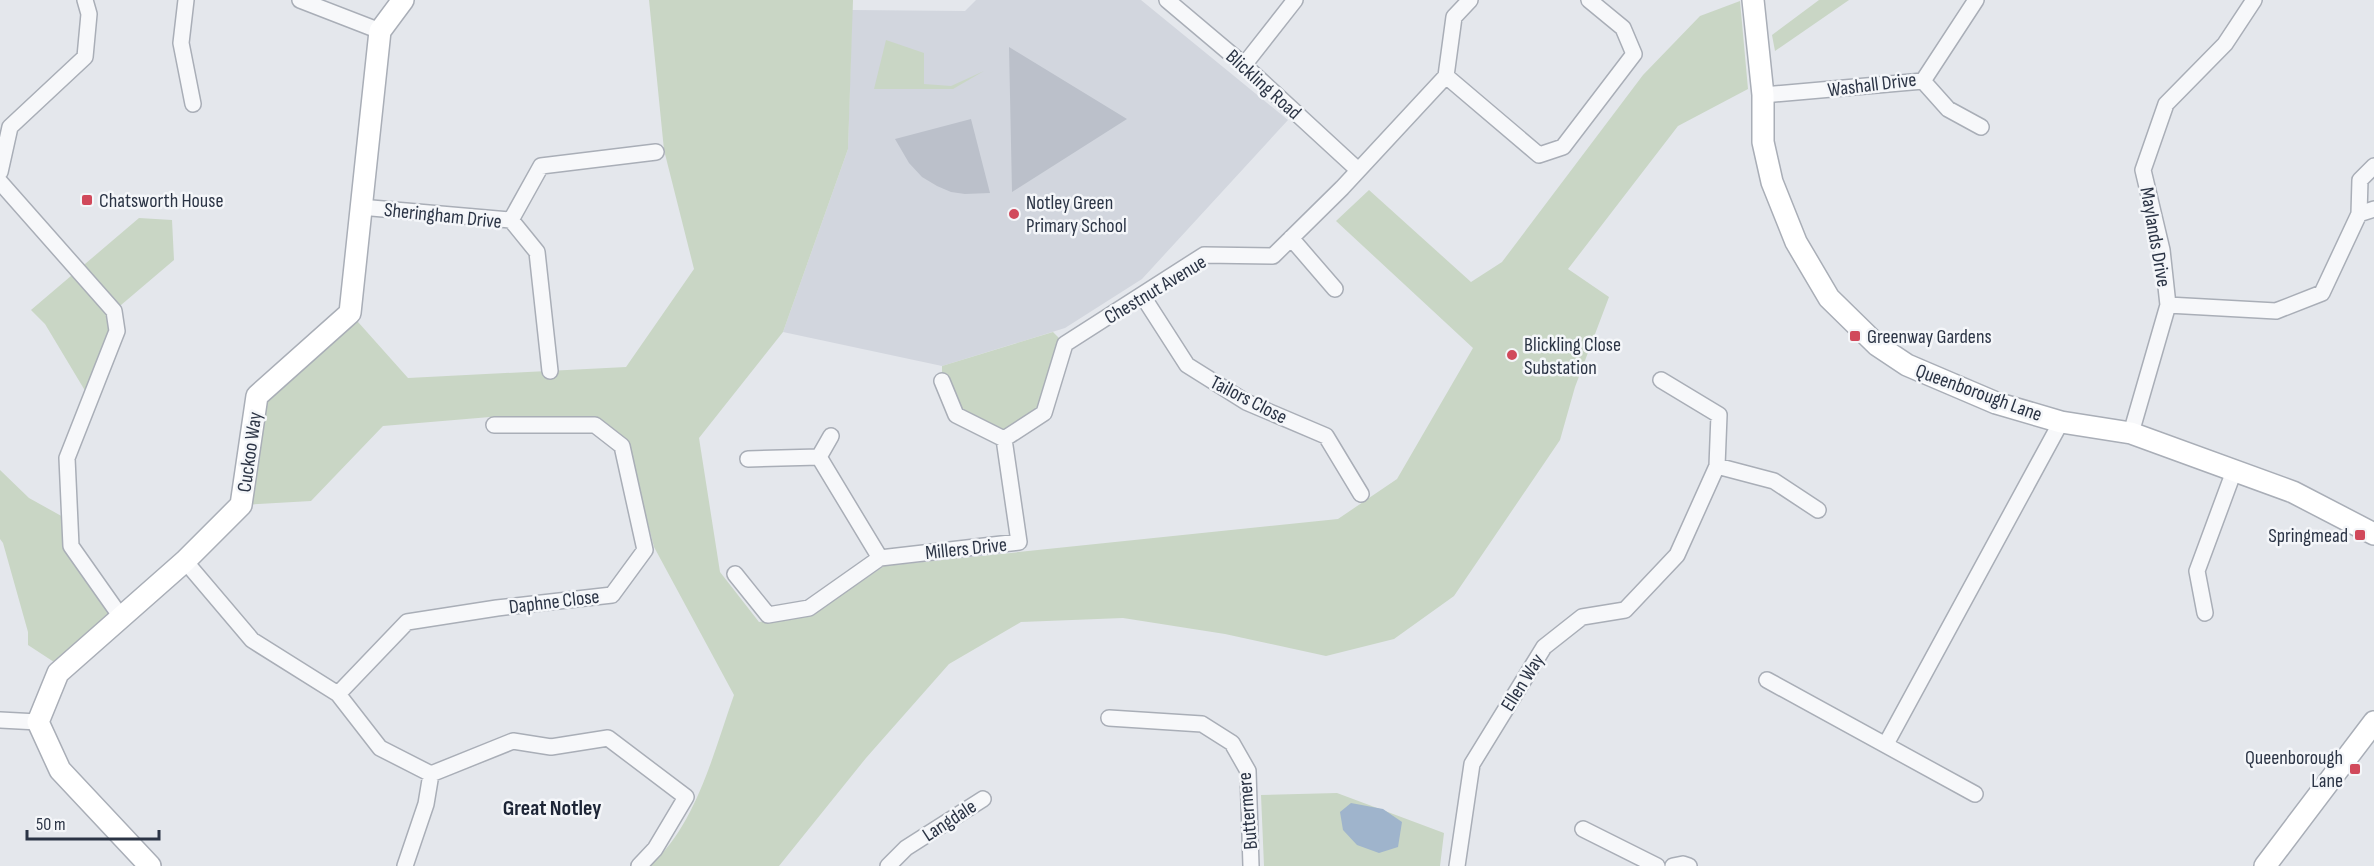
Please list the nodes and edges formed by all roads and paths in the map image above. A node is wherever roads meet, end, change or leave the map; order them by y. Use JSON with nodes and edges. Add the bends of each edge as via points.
{"nodes":[{"id":1,"x":85,"y":0,"type":"edge"},
{"id":2,"x":186,"y":0,"type":"edge"},
{"id":3,"x":300,"y":0,"type":"edge"},
{"id":4,"x":403,"y":0,"type":"edge"},
{"id":5,"x":1167,"y":0,"type":"edge"},
{"id":6,"x":1295,"y":0,"type":"edge"},
{"id":7,"x":1470,"y":0,"type":"edge"},
{"id":8,"x":1589,"y":0,"type":"edge"},
{"id":9,"x":1752,"y":0,"type":"edge"},
{"id":10,"x":1976,"y":0,"type":"edge"},
{"id":11,"x":2254,"y":0,"type":"edge"},
{"id":12,"x":380,"y":31,"type":"junction"},
{"id":13,"x":1244,"y":65,"type":"junction"},
{"id":14,"x":1446,"y":76,"type":"junction"},
{"id":15,"x":1923,"y":81,"type":"junction"},
{"id":16,"x":1763,"y":95,"type":"junction"},
{"id":17,"x":193,"y":104,"type":"dead end"},
{"id":18,"x":1981,"y":127,"type":"dead end"},
{"id":19,"x":657,"y":152,"type":"dead end"},
{"id":20,"x":2374,"y":166,"type":"edge"},
{"id":21,"x":1358,"y":170,"type":"junction"},
{"id":22,"x":0,"y":172,"type":"edge"},
{"id":23,"x":0,"y":182,"type":"edge"},
{"id":24,"x":360,"y":207,"type":"junction"},
{"id":25,"x":2374,"y":209,"type":"edge"},
{"id":26,"x":2359,"y":213,"type":"junction"},
{"id":27,"x":511,"y":220,"type":"junction"},
{"id":28,"x":1291,"y":238,"type":"junction"},
{"id":29,"x":1335,"y":289,"type":"dead end"},
{"id":30,"x":1142,"y":295,"type":"junction"},
{"id":31,"x":2168,"y":304,"type":"junction"},
{"id":32,"x":550,"y":371,"type":"dead end"},
{"id":33,"x":1661,"y":380,"type":"dead end"},
{"id":34,"x":942,"y":381,"type":"dead end"},
{"id":35,"x":2061,"y":422,"type":"junction"},
{"id":36,"x":494,"y":425,"type":"dead end"},
{"id":37,"x":2130,"y":434,"type":"junction"},
{"id":38,"x":831,"y":436,"type":"dead end"},
{"id":39,"x":1004,"y":439,"type":"junction"},
{"id":40,"x":819,"y":457,"type":"junction"},
{"id":41,"x":748,"y":459,"type":"dead end"},
{"id":42,"x":1717,"y":466,"type":"junction"},
{"id":43,"x":2235,"y":471,"type":"junction"},
{"id":44,"x":1361,"y":494,"type":"dead end"},
{"id":45,"x":1818,"y":510,"type":"dead end"},
{"id":46,"x":2374,"y":534,"type":"edge"},
{"id":47,"x":880,"y":558,"type":"junction"},
{"id":48,"x":185,"y":561,"type":"junction"},
{"id":49,"x":735,"y":574,"type":"dead end"},
{"id":50,"x":2205,"y":613,"type":"dead end"},
{"id":51,"x":121,"y":617,"type":"junction"},
{"id":52,"x":1767,"y":680,"type":"dead end"},
{"id":53,"x":338,"y":694,"type":"junction"},
{"id":54,"x":1109,"y":718,"type":"dead end"},
{"id":55,"x":0,"y":720,"type":"edge"},
{"id":56,"x":38,"y":722,"type":"junction"},
{"id":57,"x":2374,"y":722,"type":"edge"},
{"id":58,"x":1886,"y":744,"type":"junction"},
{"id":59,"x":431,"y":774,"type":"junction"},
{"id":60,"x":1975,"y":794,"type":"dead end"},
{"id":61,"x":983,"y":799,"type":"dead end"},
{"id":62,"x":1583,"y":828,"type":"dead end"},
{"id":63,"x":150,"y":866,"type":"edge"},
{"id":64,"x":405,"y":866,"type":"edge"},
{"id":65,"x":639,"y":866,"type":"edge"},
{"id":66,"x":888,"y":866,"type":"edge"},
{"id":67,"x":1251,"y":866,"type":"edge"},
{"id":68,"x":1457,"y":866,"type":"edge"},
{"id":69,"x":1657,"y":866,"type":"edge"},
{"id":70,"x":1673,"y":866,"type":"edge"},
{"id":71,"x":1689,"y":866,"type":"edge"},
{"id":72,"x":2265,"y":866,"type":"edge"}],
"edges":[{"from":1,"to":22,"type":"street","via":[[89,14],[85,57],[10,127]]},
{"from":2,"to":17,"type":"street","via":[[181,43]]},
{"from":3,"to":12,"type":"street"},
{"from":4,"to":12,"type":"street"},
{"from":5,"to":13,"type":"street","name":"Blickling Road"},
{"from":6,"to":13,"type":"street"},
{"from":7,"to":14,"type":"street","via":[[1454,17]]},
{"from":8,"to":14,"type":"street","via":[[1623,28],[1634,54],[1563,147],[1539,155]]},
{"from":9,"to":16,"type":"street","name":"Queenborough Lane"},
{"from":10,"to":15,"type":"street","name":"Washall Drive"},
{"from":11,"to":31,"type":"street","name":"Maylands Drive","via":[[2225,44],[2166,104],[2144,170],[2162,250]]},
{"from":12,"to":24,"type":"street","name":"Cuckoo Way"},
{"from":13,"to":21,"type":"street","name":"Blickling Road"},
{"from":14,"to":21,"type":"street","name":"Chestnut Avenue"},
{"from":15,"to":16,"type":"street","name":"Washall Drive"},
{"from":15,"to":18,"type":"street","via":[[1948,109]]},
{"from":16,"to":35,"type":"street","name":"Queenborough Lane","via":[[1763,142],[1772,182],[1796,242],[1829,298],[1876,345],[1906,365],[1996,403]]},
{"from":19,"to":27,"type":"street","via":[[541,166]]},
{"from":20,"to":26,"type":"street","via":[[2360,180]]},
{"from":21,"to":28,"type":"street","name":"Chestnut Avenue"},
{"from":23,"to":51,"type":"street","via":[[114,311],[117,332],[67,458],[71,546]]},
{"from":24,"to":27,"type":"street","name":"Sheringham Drive"},
{"from":24,"to":48,"type":"street","name":"Cuckoo Way","via":[[350,313],[257,396],[242,505]]},
{"from":25,"to":26,"type":"street"},
{"from":26,"to":31,"type":"street","via":[[2322,293],[2276,311]]},
{"from":27,"to":32,"type":"street","name":"Sheringham Drive","via":[[537,252]]},
{"from":28,"to":29,"type":"street"},
{"from":28,"to":30,"type":"street","name":"Chestnut Avenue","via":[[1273,256],[1204,255]]},
{"from":30,"to":39,"type":"street","name":"Chestnut Avenue","via":[[1065,344],[1044,413]]},
{"from":30,"to":44,"type":"street","name":"Tailors Close","via":[[1186,365],[1246,402],[1326,436]]},
{"from":31,"to":37,"type":"street","name":"Maylands Drive"},
{"from":33,"to":42,"type":"street","name":"Ellen Way","via":[[1719,415]]},
{"from":34,"to":39,"type":"street","via":[[956,415]]},
{"from":35,"to":37,"type":"street","name":"Queenborough Lane"},
{"from":35,"to":58,"type":"street"},
{"from":36,"to":53,"type":"street","name":"Daphne Close","via":[[595,426],[622,446],[645,550],[612,595],[407,622]]},
{"from":37,"to":43,"type":"street","name":"Queenborough Lane"},
{"from":38,"to":40,"type":"street"},
{"from":39,"to":47,"type":"street","name":"Millers Drive","via":[[1019,542]]},
{"from":40,"to":41,"type":"street"},
{"from":40,"to":47,"type":"street"},
{"from":42,"to":45,"type":"street","via":[[1774,481]]},
{"from":42,"to":68,"type":"street","name":"Ellen Way","via":[[1677,555],[1625,610],[1582,617],[1544,646],[1472,764]]},
{"from":43,"to":46,"type":"street","name":"Queenborough Lane","via":[[2293,492]]},
{"from":43,"to":50,"type":"street","via":[[2197,571]]},
{"from":47,"to":49,"type":"street","name":"Millers Drive","via":[[808,608],[768,615]]},
{"from":48,"to":51,"type":"street","name":"Cuckoo Way"},
{"from":48,"to":53,"type":"street","via":[[252,640]]},
{"from":51,"to":56,"type":"street","name":"Cuckoo Way","via":[[58,673]]},
{"from":52,"to":58,"type":"street"},
{"from":53,"to":59,"type":"street","via":[[380,748]]},
{"from":54,"to":67,"type":"street","name":"Buttermere","via":[[1202,724],[1232,743],[1248,771]]},
{"from":55,"to":56,"type":"street"},
{"from":56,"to":63,"type":"street","via":[[60,771]]},
{"from":57,"to":72,"type":"street"},
{"from":58,"to":60,"type":"street"},
{"from":59,"to":64,"type":"street","via":[[426,804]]},
{"from":59,"to":65,"type":"street","via":[[513,741],[551,747],[608,738],[686,797],[655,849]]},
{"from":61,"to":66,"type":"street","name":"Langdale","via":[[906,848]]},
{"from":62,"to":69,"type":"street"},
{"from":70,"to":71,"type":"street"}]}
